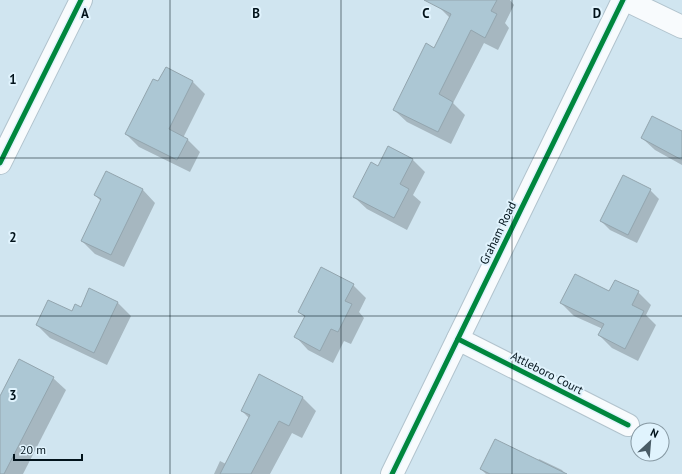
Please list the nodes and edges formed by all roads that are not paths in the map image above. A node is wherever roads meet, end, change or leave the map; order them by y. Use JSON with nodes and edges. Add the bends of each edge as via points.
{"nodes":[{"id":1,"x":80,"y":0,"type":"edge"},
{"id":2,"x":622,"y":0,"type":"edge"},
{"id":3,"x":626,"y":0,"type":"edge"},
{"id":4,"x":682,"y":27,"type":"edge"},
{"id":5,"x":0,"y":163,"type":"edge"},
{"id":6,"x":458,"y":340,"type":"junction"},
{"id":7,"x":628,"y":425,"type":"dead end"},
{"id":8,"x":392,"y":474,"type":"edge"}],
"edges":[{"from":1,"to":5,"type":"street"},
{"from":2,"to":6,"type":"street","name":"Graham Road"},
{"from":3,"to":4,"type":"street"},
{"from":6,"to":7,"type":"street","name":"Attleboro Court"},
{"from":6,"to":8,"type":"street","name":"Graham Road"}]}
